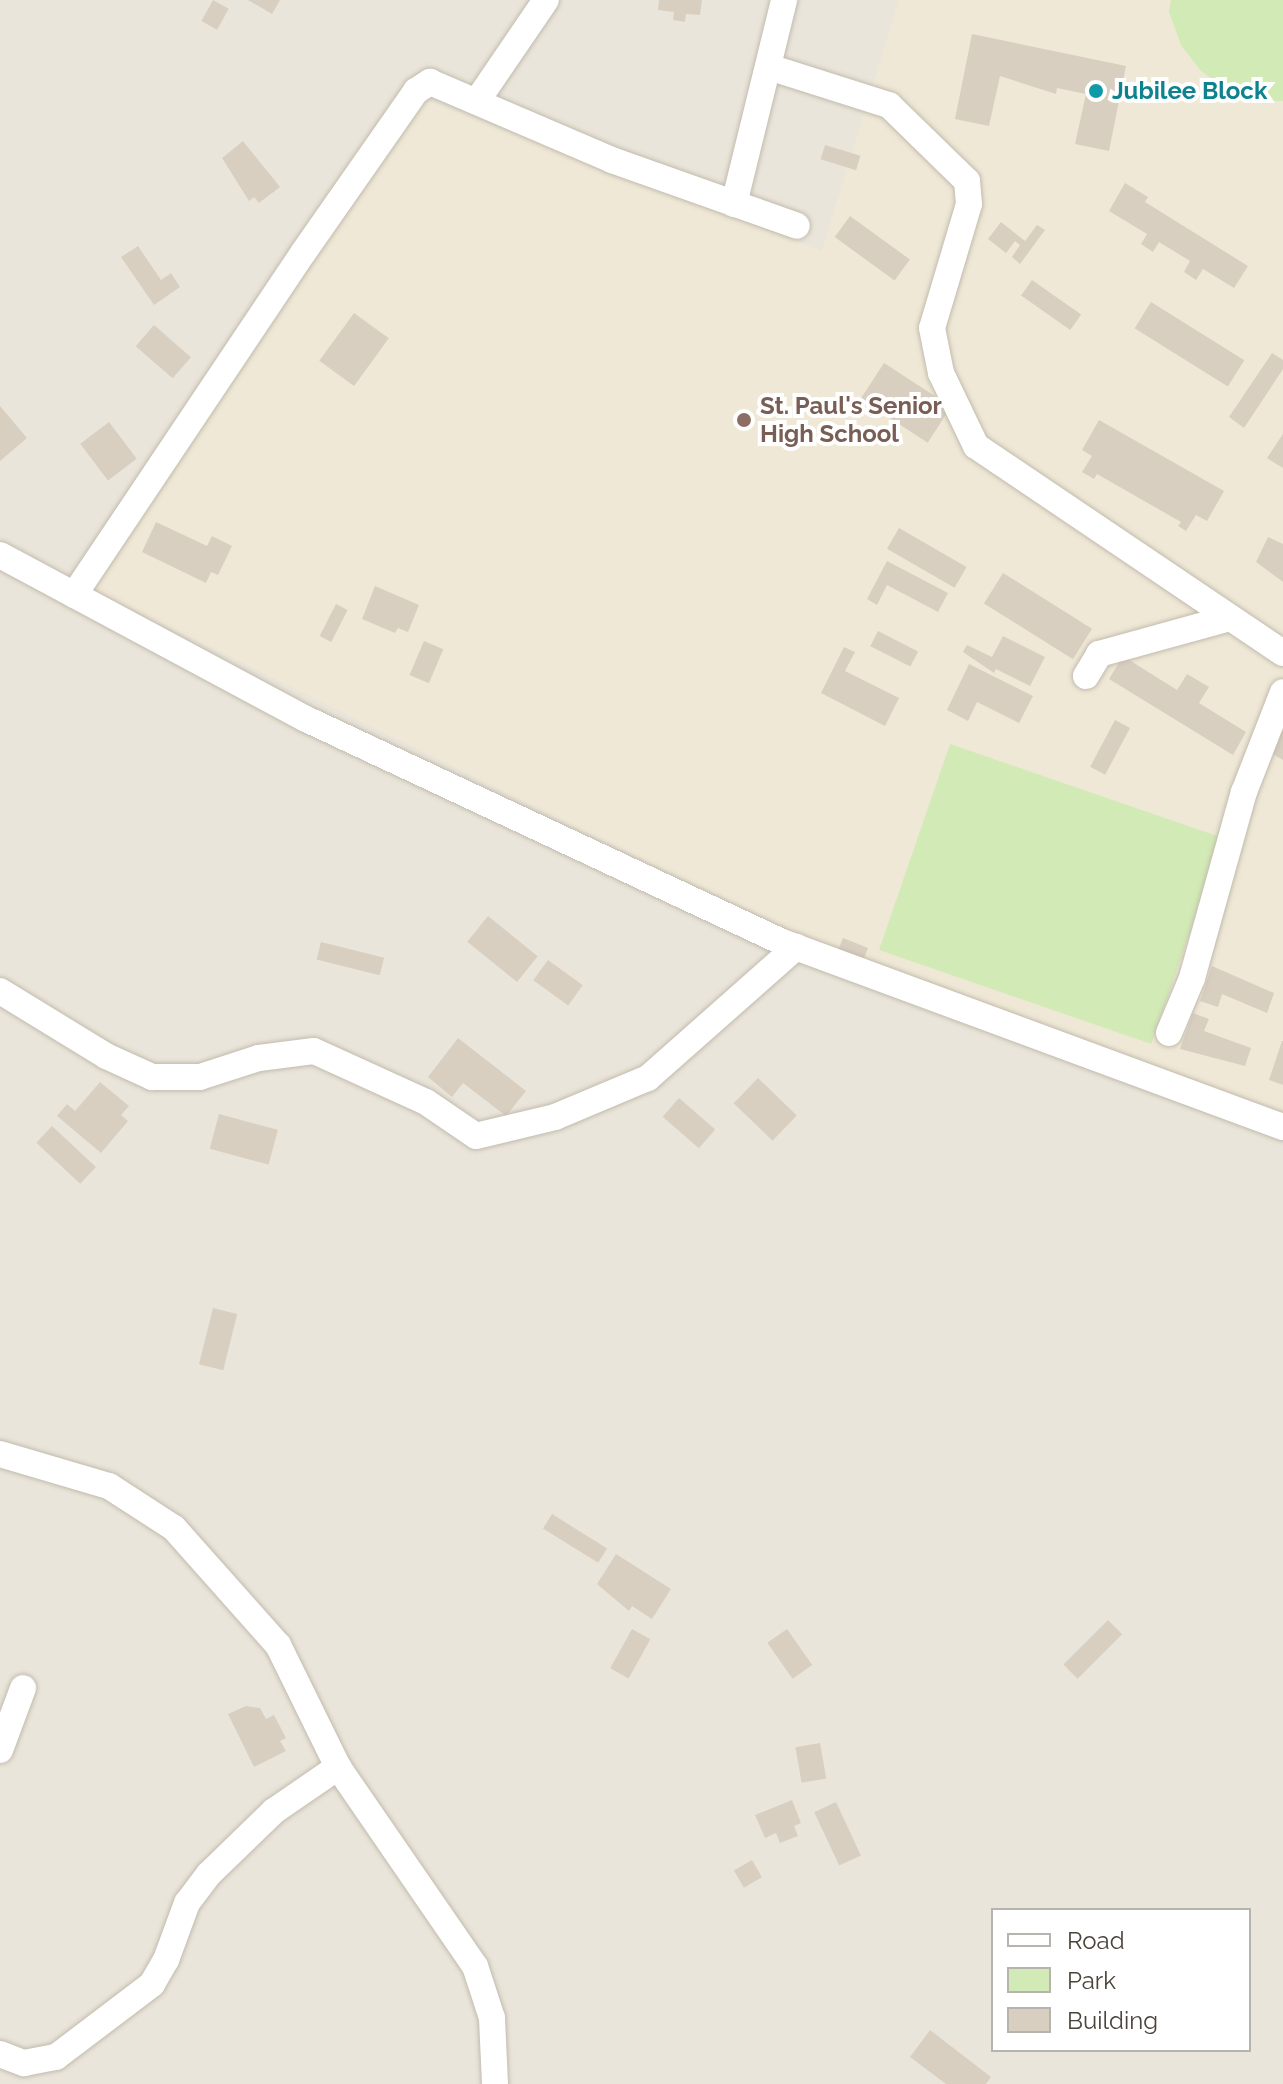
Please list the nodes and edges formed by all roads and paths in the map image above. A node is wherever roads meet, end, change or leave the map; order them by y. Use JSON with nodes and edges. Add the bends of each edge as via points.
{"nodes":[{"id":1,"x":546,"y":0,"type":"edge"},
{"id":2,"x":784,"y":0,"type":"edge"},
{"id":3,"x":769,"y":67,"type":"junction"},
{"id":4,"x":477,"y":101,"type":"junction"},
{"id":5,"x":734,"y":204,"type":"junction"},
{"id":6,"x":797,"y":226,"type":"dead end"},
{"id":7,"x":0,"y":555,"type":"edge"},
{"id":8,"x":74,"y":595,"type":"junction"},
{"id":9,"x":1230,"y":618,"type":"junction"},
{"id":10,"x":1283,"y":653,"type":"edge"},
{"id":11,"x":1086,"y":676,"type":"dead end"},
{"id":12,"x":1283,"y":692,"type":"edge"},
{"id":13,"x":796,"y":947,"type":"junction"},
{"id":14,"x":0,"y":991,"type":"edge"},
{"id":15,"x":1169,"y":1033,"type":"dead end"},
{"id":16,"x":1283,"y":1127,"type":"edge"},
{"id":17,"x":0,"y":1454,"type":"edge"},
{"id":18,"x":23,"y":1688,"type":"dead end"},
{"id":19,"x":0,"y":1750,"type":"edge"},
{"id":20,"x":338,"y":1767,"type":"junction"},
{"id":21,"x":0,"y":2054,"type":"edge"},
{"id":22,"x":495,"y":2084,"type":"edge"}],
"edges":[{"from":1,"to":4,"type":"street"},
{"from":2,"to":3,"type":"street"},
{"from":3,"to":5,"type":"street"},
{"from":3,"to":9,"type":"street","via":[[889,105],[967,181],[969,204],[932,328],[941,373],[976,446]]},
{"from":4,"to":5,"type":"street","via":[[612,160]]},
{"from":4,"to":8,"type":"street","via":[[430,82],[416,91]]},
{"from":5,"to":6,"type":"street"},
{"from":7,"to":8,"type":"street"},
{"from":8,"to":13,"type":"street","via":[[306,719]]},
{"from":9,"to":10,"type":"street"},
{"from":9,"to":11,"type":"street","via":[[1099,654]]},
{"from":12,"to":15,"type":"street","via":[[1244,792],[1192,978]]},
{"from":13,"to":14,"type":"street","via":[[648,1078],[555,1117],[476,1136],[426,1102],[314,1051],[259,1058],[200,1077],[152,1077],[106,1056]]},
{"from":13,"to":16,"type":"street"},
{"from":17,"to":20,"type":"street","via":[[109,1486],[174,1528],[278,1645]]},
{"from":18,"to":19,"type":"street"},
{"from":20,"to":21,"type":"street","via":[[274,1811],[209,1874],[187,1903],[152,1984],[56,2057],[24,2063]]},
{"from":20,"to":22,"type":"street","via":[[475,1966],[492,2018]]}]}
